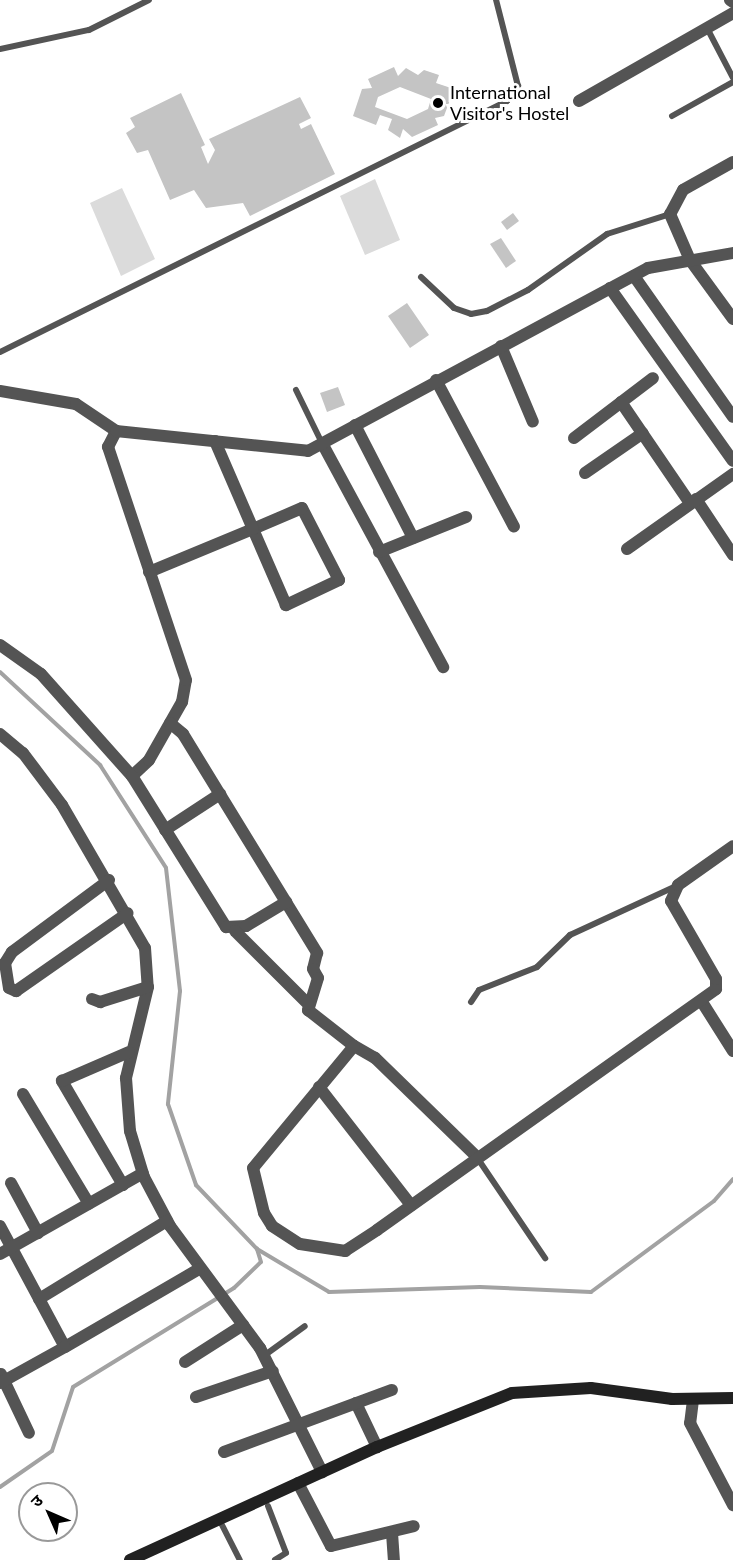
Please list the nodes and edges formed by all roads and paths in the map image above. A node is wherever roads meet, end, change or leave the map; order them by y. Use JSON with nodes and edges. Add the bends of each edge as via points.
{"nodes":[{"id":1,"x":149,"y":0,"type":"edge"},
{"id":2,"x":496,"y":0,"type":"edge"},
{"id":3,"x":733,"y":13,"type":"edge"},
{"id":4,"x":707,"y":28,"type":"junction"},
{"id":5,"x":0,"y":49,"type":"edge"},
{"id":6,"x":733,"y":80,"type":"edge"},
{"id":7,"x":579,"y":101,"type":"dead end"},
{"id":8,"x":672,"y":116,"type":"dead end"},
{"id":9,"x":733,"y":162,"type":"edge"},
{"id":10,"x":670,"y":214,"type":"junction"},
{"id":11,"x":733,"y":253,"type":"edge"},
{"id":12,"x":690,"y":260,"type":"junction"},
{"id":13,"x":634,"y":276,"type":"junction"},
{"id":14,"x":421,"y":277,"type":"dead end"},
{"id":15,"x":610,"y":288,"type":"junction"},
{"id":16,"x":733,"y":319,"type":"edge"},
{"id":17,"x":501,"y":346,"type":"junction"},
{"id":18,"x":0,"y":352,"type":"edge"},
{"id":19,"x":652,"y":378,"type":"dead end"},
{"id":20,"x":436,"y":380,"type":"junction"},
{"id":21,"x":296,"y":390,"type":"dead end"},
{"id":22,"x":0,"y":391,"type":"edge"},
{"id":23,"x":621,"y":402,"type":"junction"},
{"id":24,"x":733,"y":417,"type":"edge"},
{"id":25,"x":533,"y":422,"type":"dead end"},
{"id":26,"x":355,"y":425,"type":"junction"},
{"id":27,"x":116,"y":431,"type":"junction"},
{"id":28,"x":643,"y":433,"type":"junction"},
{"id":29,"x":574,"y":438,"type":"dead end"},
{"id":30,"x":215,"y":441,"type":"junction"},
{"id":31,"x":322,"y":443,"type":"junction"},
{"id":32,"x":733,"y":461,"type":"edge"},
{"id":33,"x":585,"y":473,"type":"dead end"},
{"id":34,"x":733,"y":474,"type":"edge"},
{"id":35,"x":693,"y":501,"type":"junction"},
{"id":36,"x":466,"y":517,"type":"dead end"},
{"id":37,"x":514,"y":527,"type":"dead end"},
{"id":38,"x":253,"y":530,"type":"junction"},
{"id":39,"x":413,"y":538,"type":"junction"},
{"id":40,"x":627,"y":549,"type":"dead end"},
{"id":41,"x":379,"y":552,"type":"junction"},
{"id":42,"x":733,"y":555,"type":"edge"},
{"id":43,"x":149,"y":572,"type":"junction"},
{"id":44,"x":0,"y":645,"type":"edge"},
{"id":45,"x":443,"y":667,"type":"dead end"},
{"id":46,"x":170,"y":723,"type":"junction"},
{"id":47,"x":0,"y":734,"type":"edge"},
{"id":48,"x":132,"y":776,"type":"junction"},
{"id":49,"x":220,"y":794,"type":"junction"},
{"id":50,"x":165,"y":830,"type":"junction"},
{"id":51,"x":733,"y":846,"type":"edge"},
{"id":52,"x":109,"y":880,"type":"junction"},
{"id":53,"x":678,"y":885,"type":"junction"},
{"id":54,"x":286,"y":902,"type":"junction"},
{"id":55,"x":128,"y":913,"type":"junction"},
{"id":56,"x":235,"y":931,"type":"junction"},
{"id":57,"x":148,"y":987,"type":"junction"},
{"id":58,"x":92,"y":999,"type":"dead end"},
{"id":59,"x":471,"y":1002,"type":"dead end"},
{"id":60,"x":702,"y":1002,"type":"junction"},
{"id":61,"x":308,"y":1004,"type":"junction"},
{"id":62,"x":354,"y":1046,"type":"junction"},
{"id":63,"x":733,"y":1051,"type":"edge"},
{"id":64,"x":129,"y":1052,"type":"junction"},
{"id":65,"x":319,"y":1087,"type":"junction"},
{"id":66,"x":23,"y":1094,"type":"dead end"},
{"id":67,"x":478,"y":1158,"type":"junction"},
{"id":68,"x":143,"y":1173,"type":"junction"},
{"id":69,"x":11,"y":1183,"type":"dead end"},
{"id":70,"x":123,"y":1185,"type":"junction"},
{"id":71,"x":88,"y":1204,"type":"junction"},
{"id":72,"x":411,"y":1205,"type":"junction"},
{"id":73,"x":167,"y":1221,"type":"junction"},
{"id":74,"x":0,"y":1226,"type":"edge"},
{"id":75,"x":38,"y":1233,"type":"junction"},
{"id":76,"x":6,"y":1251,"type":"edge"},
{"id":77,"x":545,"y":1258,"type":"dead end"},
{"id":78,"x":199,"y":1269,"type":"junction"},
{"id":79,"x":39,"y":1299,"type":"junction"},
{"id":80,"x":243,"y":1325,"type":"junction"},
{"id":81,"x":305,"y":1326,"type":"dead end"},
{"id":82,"x":65,"y":1347,"type":"junction"},
{"id":83,"x":265,"y":1355,"type":"junction"},
{"id":84,"x":185,"y":1362,"type":"dead end"},
{"id":85,"x":273,"y":1371,"type":"junction"},
{"id":86,"x":1,"y":1379,"type":"edge"},
{"id":87,"x":392,"y":1390,"type":"dead end"},
{"id":88,"x":196,"y":1398,"type":"dead end"},
{"id":89,"x":733,"y":1398,"type":"edge"},
{"id":90,"x":356,"y":1403,"type":"junction"},
{"id":91,"x":692,"y":1404,"type":"junction"},
{"id":92,"x":733,"y":1405,"type":"edge"},
{"id":93,"x":297,"y":1424,"type":"junction"},
{"id":94,"x":29,"y":1433,"type":"dead end"},
{"id":95,"x":377,"y":1446,"type":"junction"},
{"id":96,"x":224,"y":1452,"type":"dead end"},
{"id":97,"x":322,"y":1472,"type":"junction"},
{"id":98,"x":299,"y":1486,"type":"junction"},
{"id":99,"x":728,"y":1489,"type":"edge"},
{"id":100,"x":733,"y":1505,"type":"edge"},
{"id":101,"x":268,"y":1506,"type":"junction"},
{"id":102,"x":222,"y":1525,"type":"junction"},
{"id":103,"x":414,"y":1526,"type":"dead end"},
{"id":104,"x":392,"y":1533,"type":"junction"},
{"id":105,"x":130,"y":1560,"type":"edge"},
{"id":106,"x":148,"y":1560,"type":"edge"},
{"id":107,"x":240,"y":1560,"type":"edge"},
{"id":108,"x":275,"y":1560,"type":"edge"},
{"id":109,"x":394,"y":1560,"type":"edge"}],
"edges":[{"from":1,"to":5,"type":"lane","via":[[89,30]]},
{"from":2,"to":18,"type":"lane","via":[[518,86],[507,100]]},
{"from":3,"to":4,"type":"street"},
{"from":4,"to":6,"type":"lane"},
{"from":4,"to":7,"type":"street"},
{"from":6,"to":8,"type":"lane"},
{"from":9,"to":10,"type":"street","via":[[683,190]]},
{"from":10,"to":12,"type":"street"},
{"from":10,"to":14,"type":"lane","via":[[607,234],[528,290],[487,311],[471,314],[454,308]]},
{"from":11,"to":12,"type":"street"},
{"from":12,"to":13,"type":"street"},
{"from":12,"to":16,"type":"street"},
{"from":13,"to":15,"type":"street"},
{"from":13,"to":24,"type":"street"},
{"from":15,"to":17,"type":"street"},
{"from":15,"to":32,"type":"street"},
{"from":17,"to":20,"type":"street"},
{"from":17,"to":25,"type":"street"},
{"from":19,"to":23,"type":"street"},
{"from":20,"to":26,"type":"street"},
{"from":20,"to":37,"type":"street"},
{"from":21,"to":31,"type":"lane"},
{"from":22,"to":27,"type":"street","via":[[76,404]]},
{"from":23,"to":28,"type":"street"},
{"from":23,"to":29,"type":"street"},
{"from":26,"to":31,"type":"street"},
{"from":26,"to":39,"type":"street"},
{"from":27,"to":30,"type":"street"},
{"from":27,"to":43,"type":"street","via":[[108,447]]},
{"from":28,"to":33,"type":"street"},
{"from":28,"to":35,"type":"street"},
{"from":30,"to":31,"type":"street","via":[[308,451]]},
{"from":30,"to":38,"type":"street"},
{"from":31,"to":41,"type":"street"},
{"from":34,"to":35,"type":"street"},
{"from":35,"to":40,"type":"street"},
{"from":35,"to":42,"type":"street"},
{"from":36,"to":39,"type":"street"},
{"from":38,"to":38,"type":"street","via":[[302,508],[339,580],[286,605]]},
{"from":38,"to":43,"type":"street"},
{"from":39,"to":41,"type":"street"},
{"from":41,"to":45,"type":"street"},
{"from":43,"to":46,"type":"street","via":[[186,680]]},
{"from":44,"to":48,"type":"street","via":[[62,695]]},
{"from":46,"to":48,"type":"street","via":[[149,760]]},
{"from":46,"to":49,"type":"street","via":[[183,734]]},
{"from":47,"to":52,"type":"street","via":[[23,753]]},
{"from":48,"to":50,"type":"street"},
{"from":49,"to":50,"type":"street"},
{"from":49,"to":54,"type":"street"},
{"from":50,"to":56,"type":"street","via":[[222,922]]},
{"from":51,"to":53,"type":"street"},
{"from":52,"to":55,"type":"street"},
{"from":52,"to":55,"type":"street","via":[[12,952],[5,963],[9,988],[16,991]]},
{"from":53,"to":59,"type":"lane","via":[[570,935],[537,967],[480,990]]},
{"from":53,"to":60,"type":"street","via":[[671,901],[677,916],[716,979],[716,989]]},
{"from":54,"to":56,"type":"street"},
{"from":54,"to":61,"type":"street","via":[[319,956]]},
{"from":55,"to":57,"type":"street","via":[[145,948]]},
{"from":56,"to":61,"type":"street"},
{"from":57,"to":58,"type":"street","via":[[100,1002]]},
{"from":57,"to":64,"type":"street"},
{"from":60,"to":63,"type":"street"},
{"from":60,"to":67,"type":"street"},
{"from":61,"to":62,"type":"street","via":[[313,1016]]},
{"from":62,"to":65,"type":"street"},
{"from":62,"to":67,"type":"street","via":[[375,1058]]},
{"from":64,"to":68,"type":"street","via":[[126,1108]]},
{"from":64,"to":70,"type":"street","via":[[62,1081]]},
{"from":65,"to":72,"type":"street"},
{"from":65,"to":72,"type":"street","via":[[253,1168],[272,1226],[300,1244],[345,1251]]},
{"from":66,"to":71,"type":"street"},
{"from":67,"to":72,"type":"street"},
{"from":67,"to":77,"type":"lane"},
{"from":68,"to":70,"type":"street"},
{"from":68,"to":73,"type":"street"},
{"from":69,"to":75,"type":"street"},
{"from":70,"to":71,"type":"street"},
{"from":71,"to":75,"type":"street"},
{"from":73,"to":78,"type":"street"},
{"from":73,"to":79,"type":"street"},
{"from":74,"to":76,"type":"street"},
{"from":75,"to":76,"type":"street"},
{"from":76,"to":79,"type":"street"},
{"from":78,"to":80,"type":"street"},
{"from":78,"to":82,"type":"street"},
{"from":79,"to":82,"type":"street"},
{"from":80,"to":83,"type":"street"},
{"from":80,"to":84,"type":"street"},
{"from":81,"to":83,"type":"lane"},
{"from":82,"to":86,"type":"street"},
{"from":83,"to":85,"type":"street"},
{"from":85,"to":88,"type":"street"},
{"from":85,"to":93,"type":"street"},
{"from":86,"to":94,"type":"street"},
{"from":87,"to":90,"type":"street"},
{"from":89,"to":91,"type":"street"},
{"from":90,"to":93,"type":"street"},
{"from":90,"to":95,"type":"street"},
{"from":91,"to":92,"type":"street"},
{"from":91,"to":95,"type":"street","via":[[591,1388],[512,1393]]},
{"from":91,"to":98,"type":"street","via":[[591,1395],[513,1401]]},
{"from":91,"to":99,"type":"street","via":[[690,1423]]},
{"from":93,"to":96,"type":"street"},
{"from":93,"to":97,"type":"street"},
{"from":95,"to":97,"type":"street"},
{"from":97,"to":98,"type":"street"},
{"from":98,"to":101,"type":"street"},
{"from":98,"to":104,"type":"street","via":[[331,1546]]},
{"from":98,"to":105,"type":"street"},
{"from":99,"to":100,"type":"street"},
{"from":101,"to":102,"type":"street"},
{"from":101,"to":108,"type":"lane","via":[[286,1553]]},
{"from":102,"to":106,"type":"street"},
{"from":102,"to":107,"type":"lane"},
{"from":103,"to":104,"type":"street"},
{"from":104,"to":109,"type":"street"}]}
